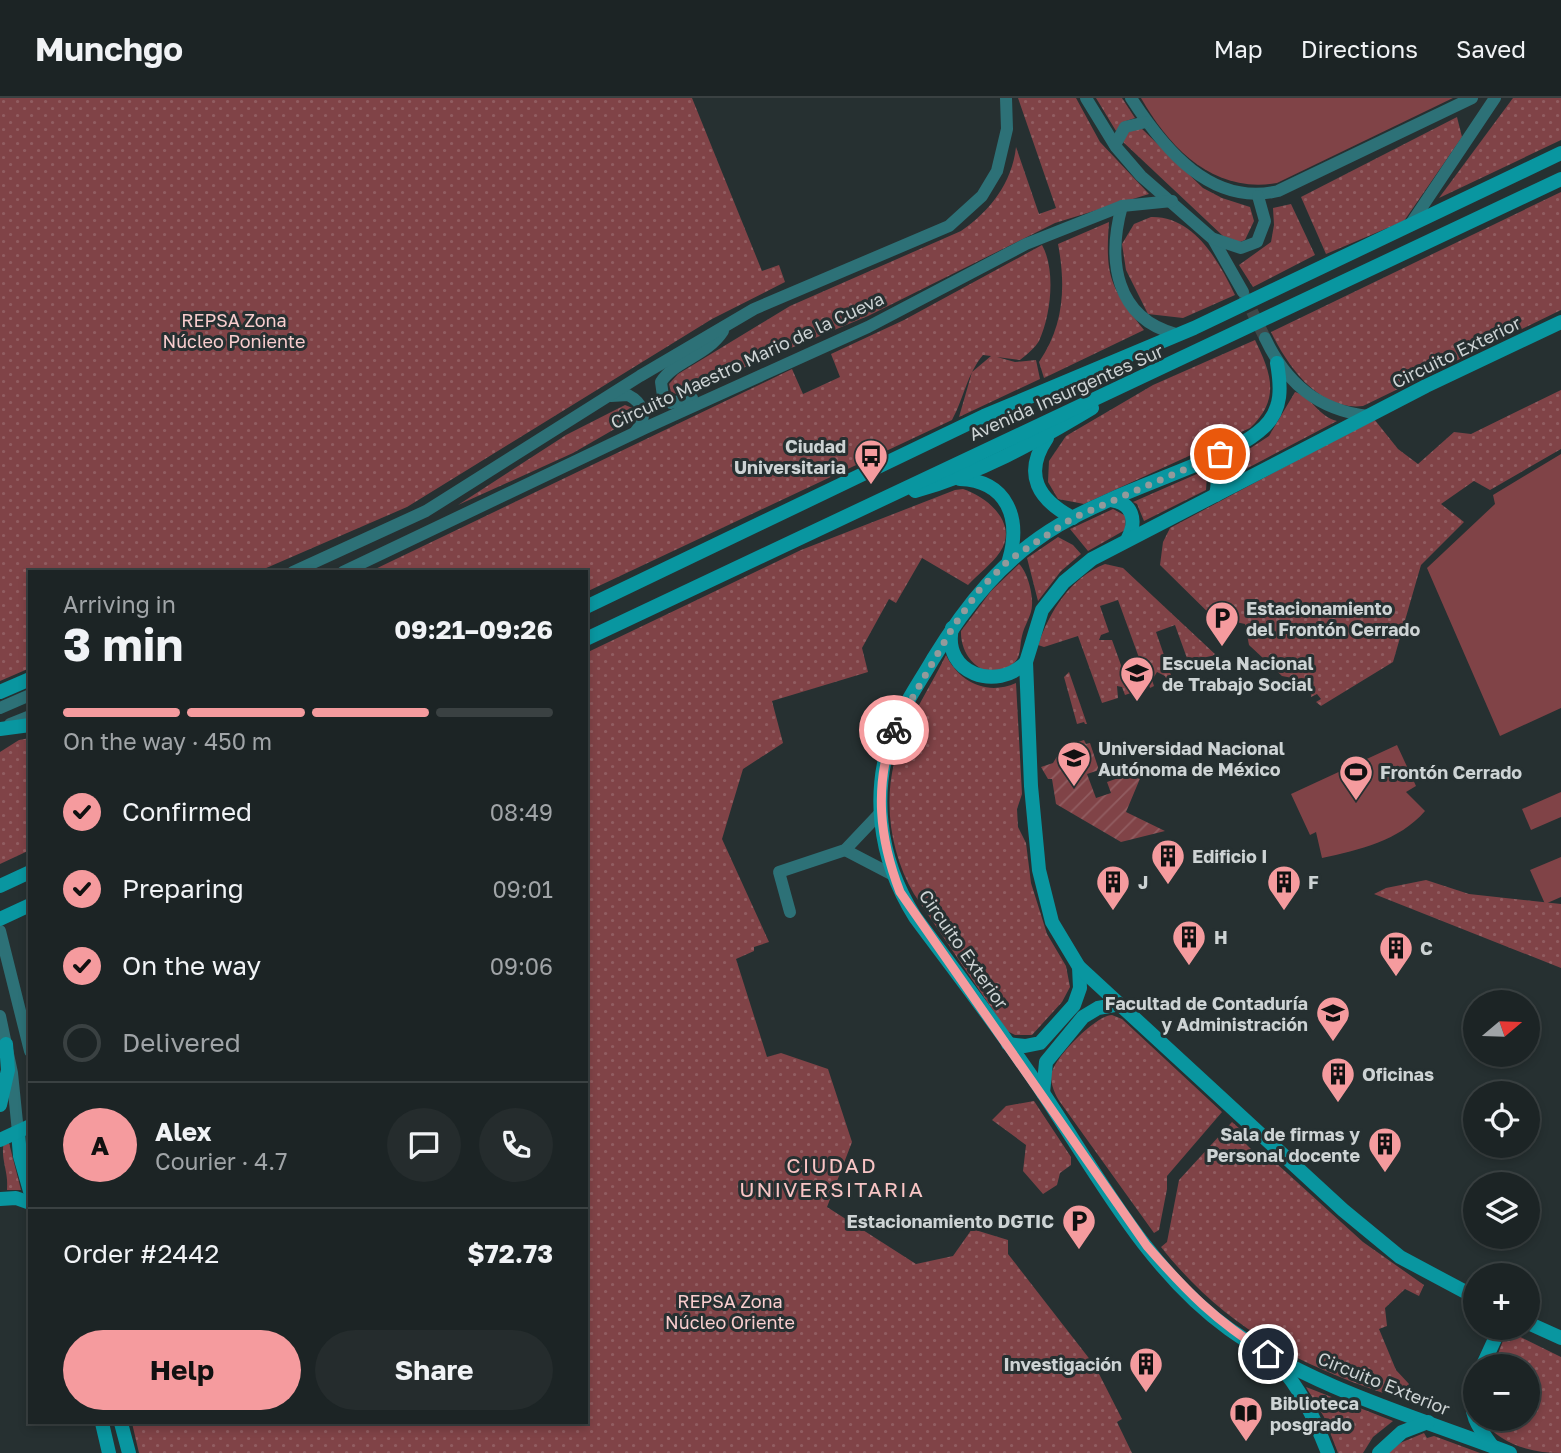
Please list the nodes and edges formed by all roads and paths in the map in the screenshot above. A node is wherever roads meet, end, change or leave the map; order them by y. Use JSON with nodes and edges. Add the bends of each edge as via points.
{"nodes":[{"id":1,"x":1006,"y":98,"type":"edge"},
{"id":2,"x":1086,"y":98,"type":"edge"},
{"id":3,"x":1131,"y":98,"type":"edge"},
{"id":4,"x":1472,"y":98,"type":"edge"},
{"id":5,"x":1495,"y":98,"type":"edge"},
{"id":6,"x":1146,"y":122,"type":"junction"},
{"id":7,"x":1115,"y":145,"type":"junction"},
{"id":8,"x":1561,"y":153,"type":"edge"},
{"id":9,"x":1561,"y":179,"type":"edge"},
{"id":10,"x":1258,"y":196,"type":"junction"},
{"id":11,"x":1172,"y":201,"type":"junction"},
{"id":12,"x":1122,"y":206,"type":"junction"},
{"id":13,"x":1410,"y":225,"type":"junction"},
{"id":14,"x":1213,"y":239,"type":"junction"},
{"id":15,"x":1243,"y":292,"type":"tunnel mouth"},
{"id":16,"x":1561,"y":322,"type":"edge"},
{"id":17,"x":727,"y":325,"type":"junction"},
{"id":18,"x":1176,"y":334,"type":"junction"},
{"id":19,"x":1265,"y":338,"type":"tunnel mouth"},
{"id":20,"x":1277,"y":363,"type":"junction"},
{"id":21,"x":758,"y":376,"type":"junction"},
{"id":22,"x":1134,"y":383,"type":"junction"},
{"id":23,"x":611,"y":396,"type":"junction"},
{"id":24,"x":1368,"y":416,"type":"junction"},
{"id":25,"x":630,"y":436,"type":"junction"},
{"id":26,"x":1048,"y":436,"type":"junction"},
{"id":27,"x":1201,"y":462,"type":"junction"},
{"id":28,"x":958,"y":478,"type":"junction"},
{"id":29,"x":1216,"y":495,"type":"junction"},
{"id":30,"x":1111,"y":500,"type":"junction"},
{"id":31,"x":876,"y":502,"type":"junction"},
{"id":32,"x":1073,"y":518,"type":"junction"},
{"id":33,"x":1128,"y":538,"type":"junction"},
{"id":34,"x":1009,"y":560,"type":"junction"},
{"id":35,"x":297,"y":570,"type":"edge"},
{"id":36,"x":347,"y":570,"type":"edge"},
{"id":37,"x":588,"y":606,"type":"edge"},
{"id":38,"x":953,"y":627,"type":"junction"},
{"id":39,"x":588,"y":638,"type":"edge"},
{"id":40,"x":1026,"y":662,"type":"junction"},
{"id":41,"x":28,"y":680,"type":"edge"},
{"id":42,"x":0,"y":692,"type":"edge"},
{"id":43,"x":28,"y":696,"type":"edge"},
{"id":44,"x":0,"y":708,"type":"edge"},
{"id":45,"x":28,"y":717,"type":"edge"},
{"id":46,"x":28,"y":725,"type":"edge"},
{"id":47,"x":0,"y":729,"type":"edge"},
{"id":48,"x":880,"y":813,"type":"junction"},
{"id":49,"x":845,"y":850,"type":"junction"},
{"id":50,"x":28,"y":873,"type":"edge"},
{"id":51,"x":893,"y":875,"type":"junction"},
{"id":52,"x":4,"y":884,"type":"edge"},
{"id":53,"x":28,"y":906,"type":"edge"},
{"id":54,"x":790,"y":912,"type":"dead end"},
{"id":55,"x":0,"y":919,"type":"edge"},
{"id":56,"x":0,"y":931,"type":"edge"},
{"id":57,"x":1079,"y":967,"type":"junction"},
{"id":58,"x":1120,"y":1004,"type":"junction"},
{"id":59,"x":0,"y":1016,"type":"edge"},
{"id":60,"x":6,"y":1044,"type":"junction"},
{"id":61,"x":28,"y":1044,"type":"edge"},
{"id":62,"x":1008,"y":1044,"type":"junction"},
{"id":63,"x":1043,"y":1093,"type":"junction"},
{"id":64,"x":0,"y":1105,"type":"edge"},
{"id":65,"x":24,"y":1129,"type":"edge"},
{"id":66,"x":0,"y":1140,"type":"edge"},
{"id":67,"x":28,"y":1184,"type":"edge"},
{"id":68,"x":0,"y":1199,"type":"edge"},
{"id":69,"x":28,"y":1202,"type":"edge"},
{"id":70,"x":1463,"y":1291,"type":"edge"},
{"id":71,"x":1540,"y":1328,"type":"edge"},
{"id":72,"x":1561,"y":1338,"type":"edge"},
{"id":73,"x":1268,"y":1354,"type":"junction"},
{"id":74,"x":1428,"y":1422,"type":"junction"},
{"id":75,"x":102,"y":1424,"type":"edge"},
{"id":76,"x":121,"y":1424,"type":"edge"},
{"id":77,"x":1482,"y":1431,"type":"edge"},
{"id":78,"x":1492,"y":1446,"type":"junction"},
{"id":79,"x":109,"y":1453,"type":"edge"},
{"id":80,"x":129,"y":1453,"type":"edge"},
{"id":81,"x":1328,"y":1453,"type":"edge"},
{"id":82,"x":1378,"y":1453,"type":"edge"},
{"id":83,"x":1510,"y":1453,"type":"edge"}],
"edges":[{"from":1,"to":17,"type":"street","name":"Circuito Maestro Mario de la Cueva","via":[[1007,129],[997,171],[982,196],[961,217],[936,233],[800,287]]},
{"from":2,"to":7,"type":"street"},
{"from":3,"to":6,"type":"street"},
{"from":4,"to":10,"type":"street","via":[[1278,191]]},
{"from":5,"to":13,"type":"street"},
{"from":6,"to":7,"type":"street","via":[[1125,127]]},
{"from":6,"to":10,"type":"street","via":[[1200,177],[1232,192]]},
{"from":7,"to":11,"type":"street","via":[[1141,176]]},
{"from":8,"to":13,"type":"street","name":"Avenida Insurgentes Sur"},
{"from":9,"to":22,"type":"street","name":"Avenida Insurgentes Sur"},
{"from":10,"to":14,"type":"street","via":[[1265,221],[1257,242],[1241,248]]},
{"from":11,"to":12,"type":"street","name":"Circuito Maestro Mario de la Cueva"},
{"from":11,"to":14,"type":"street"},
{"from":12,"to":18,"type":"street","via":[[1114,263],[1124,294],[1155,329]]},
{"from":12,"to":21,"type":"street","name":"Circuito Maestro Mario de la Cueva","via":[[1026,244],[867,327]]},
{"from":13,"to":18,"type":"street","name":"Avenida Insurgentes Sur"},
{"from":14,"to":15,"type":"street"},
{"from":16,"to":24,"type":"street","name":"Circuito Exterior"},
{"from":17,"to":21,"type":"street","via":[[710,348],[664,377],[660,386],[663,396],[677,404],[738,376]]},
{"from":17,"to":23,"type":"street","name":"Circuito Maestro Mario de la Cueva"},
{"from":18,"to":37,"type":"street","name":"Avenida Insurgentes Sur","via":[[984,416]]},
{"from":19,"to":20,"type":"street","name":"Circuito Exterior"},
{"from":20,"to":24,"type":"street","name":"Circuito Exterior","via":[[1327,406]]},
{"from":20,"to":27,"type":"street","name":"Circuito Exterior","via":[[1278,408],[1265,426],[1238,446]]},
{"from":21,"to":25,"type":"street","name":"Circuito Maestro Mario de la Cueva"},
{"from":22,"to":26,"type":"street"},
{"from":22,"to":31,"type":"street","name":"Avenida Insurgentes Sur"},
{"from":23,"to":25,"type":"street","via":[[628,395],[641,406],[642,423]]},
{"from":23,"to":35,"type":"street","name":"Circuito Maestro Mario de la Cueva","via":[[426,511]]},
{"from":24,"to":29,"type":"street","name":"Circuito Exterior"},
{"from":25,"to":36,"type":"street","name":"Circuito Maestro Mario de la Cueva"},
{"from":26,"to":28,"type":"street"},
{"from":26,"to":32,"type":"street","via":[[1037,460],[1038,487],[1053,507]]},
{"from":27,"to":29,"type":"street","via":[[1213,469],[1219,481]]},
{"from":27,"to":30,"type":"street","name":"Circuito Exterior"},
{"from":28,"to":31,"type":"street"},
{"from":28,"to":34,"type":"street","via":[[990,486],[1008,506],[1014,523]]},
{"from":29,"to":33,"type":"street","name":"Circuito Exterior"},
{"from":30,"to":32,"type":"street","name":"Circuito Exterior"},
{"from":30,"to":33,"type":"street","via":[[1121,502],[1131,513]]},
{"from":31,"to":39,"type":"street","name":"Avenida Insurgentes Sur"},
{"from":32,"to":34,"type":"street","name":"Circuito Exterior"},
{"from":33,"to":40,"type":"street","name":"Circuito Exterior","via":[[1092,559],[1053,593],[1035,627]]},
{"from":34,"to":38,"type":"street","name":"Circuito Exterior","via":[[980,589]]},
{"from":38,"to":40,"type":"street","via":[[955,656],[971,673],[1003,677]]},
{"from":38,"to":48,"type":"street","name":"Circuito Exterior","via":[[897,722],[884,767]]},
{"from":40,"to":57,"type":"street","name":"Circuito Exterior","via":[[1031,786],[1041,879],[1052,922]]},
{"from":41,"to":42,"type":"street"},
{"from":43,"to":44,"type":"street"},
{"from":45,"to":47,"type":"street"},
{"from":46,"to":47,"type":"street"},
{"from":48,"to":49,"type":"street"},
{"from":48,"to":51,"type":"street","name":"Circuito Exterior"},
{"from":49,"to":51,"type":"street"},
{"from":49,"to":54,"type":"street","via":[[779,872]]},
{"from":50,"to":52,"type":"street"},
{"from":51,"to":62,"type":"street","name":"Circuito Exterior","via":[[915,917]]},
{"from":53,"to":55,"type":"street"},
{"from":56,"to":61,"type":"street"},
{"from":57,"to":58,"type":"street","name":"Circuito Exterior"},
{"from":57,"to":62,"type":"street","via":[[1080,988],[1074,1005],[1040,1043]]},
{"from":58,"to":63,"type":"street","via":[[1098,1008],[1083,1017],[1045,1062]]},
{"from":58,"to":70,"type":"street","name":"Circuito Exterior","via":[[1381,1241],[1422,1271]]},
{"from":59,"to":60,"type":"street"},
{"from":60,"to":64,"type":"street","via":[[8,1070]]},
{"from":60,"to":65,"type":"street"},
{"from":62,"to":63,"type":"street","name":"Circuito Exterior"},
{"from":63,"to":73,"type":"street","name":"Circuito Exterior","via":[[1147,1246],[1188,1294]]},
{"from":65,"to":66,"type":"street"},
{"from":65,"to":67,"type":"street","via":[[20,1156]]},
{"from":68,"to":69,"type":"street"},
{"from":71,"to":72,"type":"street"},
{"from":73,"to":74,"type":"street","name":"Circuito Exterior"},
{"from":73,"to":81,"type":"street","via":[[1290,1376],[1306,1402]]},
{"from":74,"to":78,"type":"street","name":"Circuito Exterior"},
{"from":74,"to":82,"type":"street","via":[[1402,1432]]},
{"from":75,"to":79,"type":"street"},
{"from":76,"to":80,"type":"street"},
{"from":77,"to":78,"type":"street"},
{"from":78,"to":83,"type":"street","name":"Circuito Exterior"}]}
